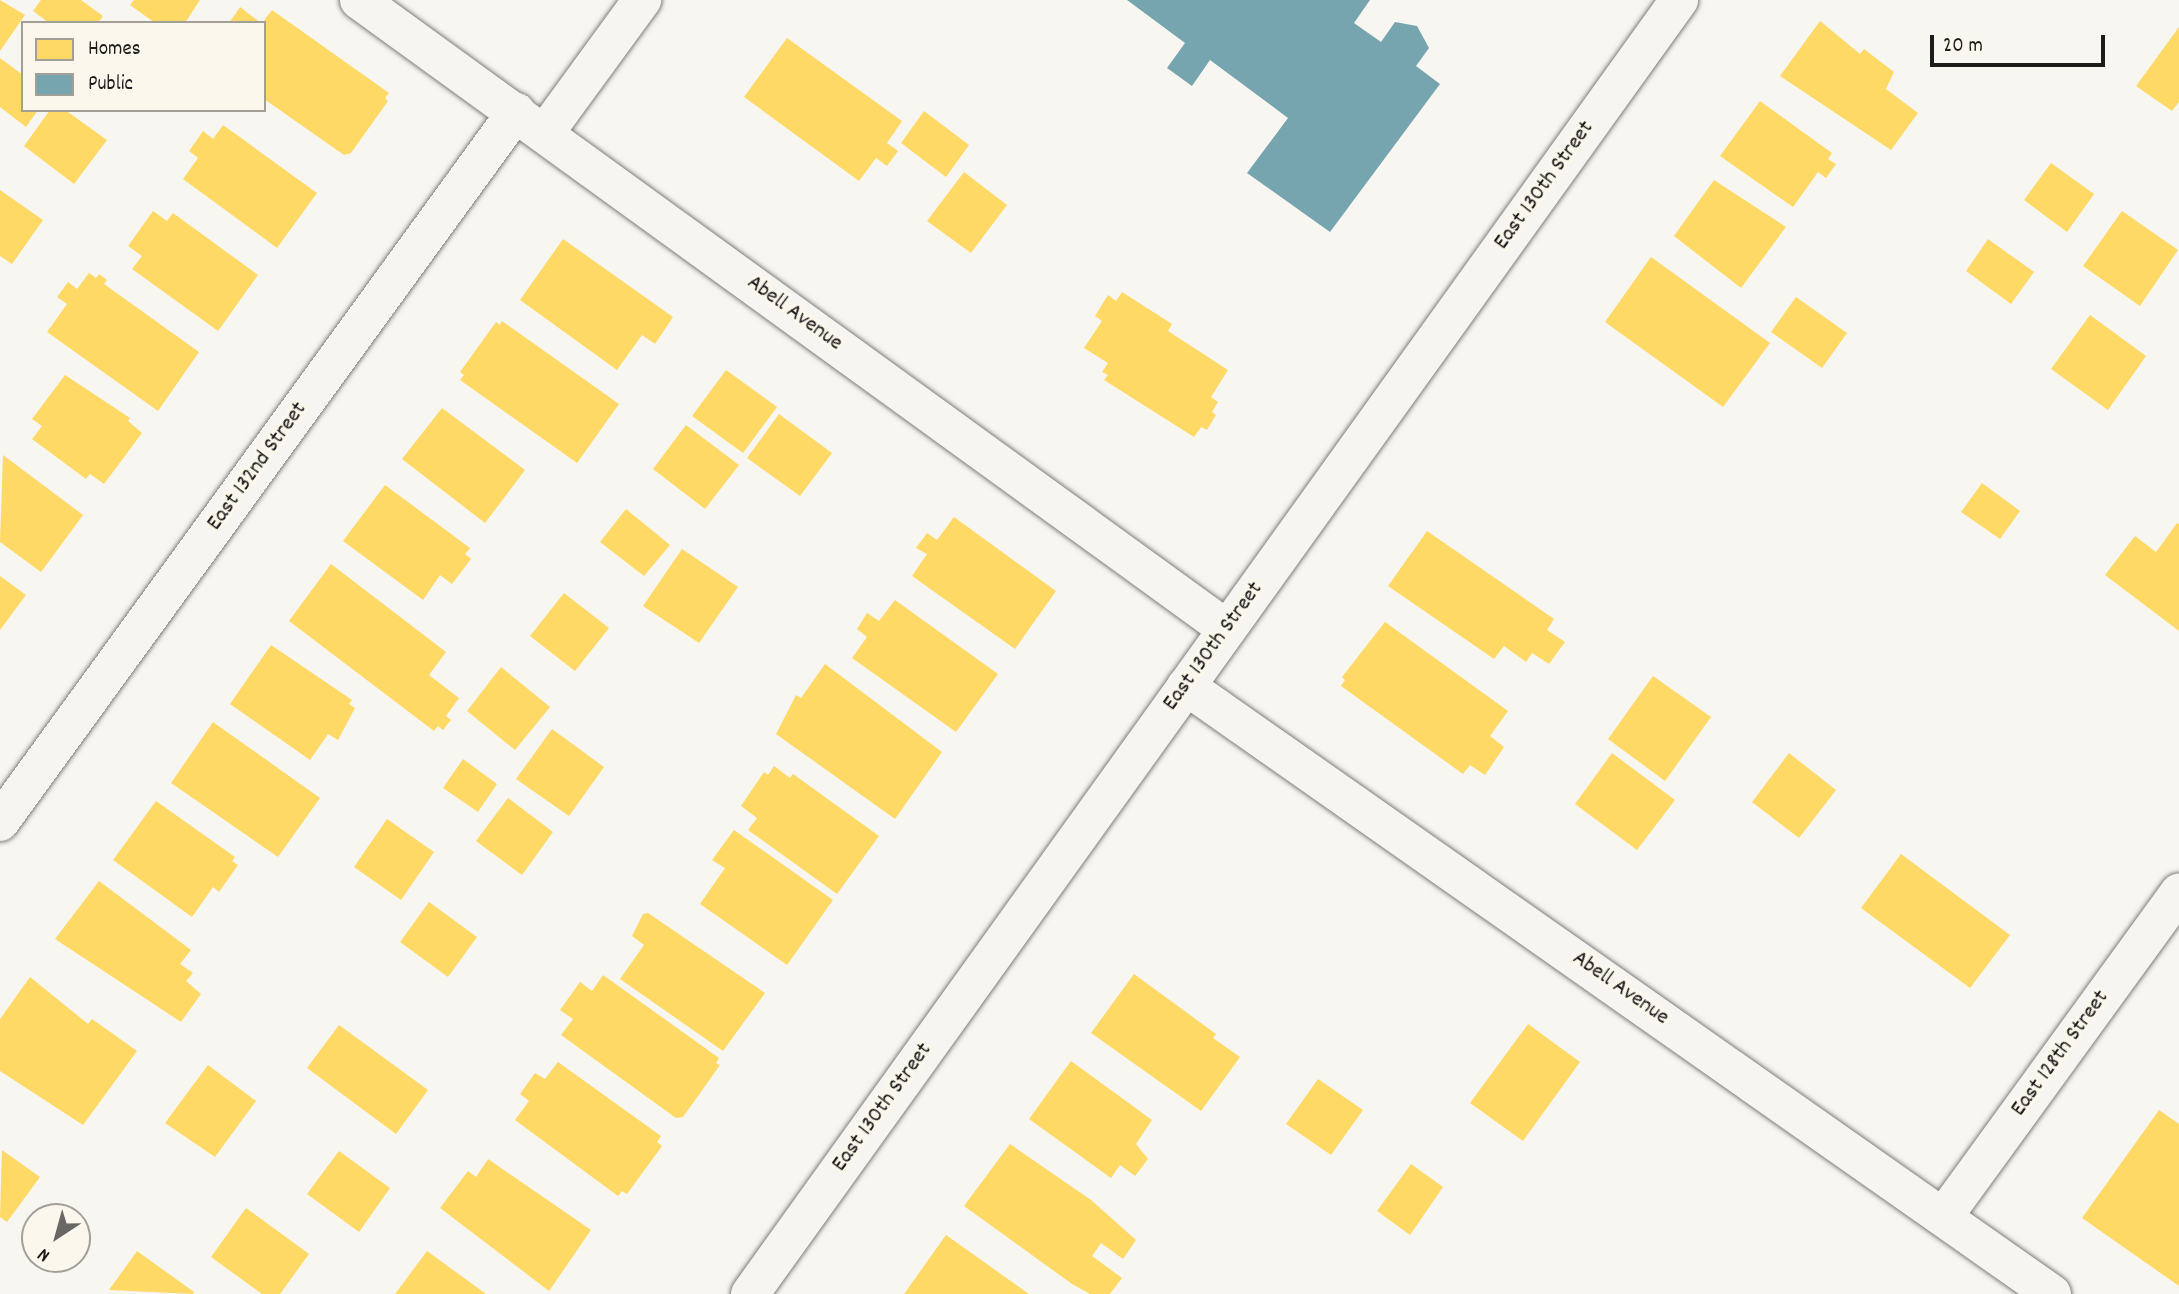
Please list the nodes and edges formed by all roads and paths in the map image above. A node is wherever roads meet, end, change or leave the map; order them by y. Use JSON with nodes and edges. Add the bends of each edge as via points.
{"nodes":[{"id":1,"x":359,"y":0,"type":"edge"},
{"id":2,"x":642,"y":0,"type":"edge"},
{"id":3,"x":1679,"y":0,"type":"edge"},
{"id":4,"x":530,"y":123,"type":"junction"},
{"id":5,"x":1227,"y":629,"type":"junction"},
{"id":6,"x":1186,"y":686,"type":"junction"},
{"id":7,"x":0,"y":822,"type":"edge"},
{"id":8,"x":2179,"y":892,"type":"edge"},
{"id":9,"x":1944,"y":1216,"type":"junction"},
{"id":10,"x":750,"y":1294,"type":"edge"},
{"id":11,"x":2052,"y":1294,"type":"edge"}],
"edges":[{"from":1,"to":4,"type":"street","name":"Abell Avenue"},
{"from":2,"to":4,"type":"street","name":"East 132nd Street"},
{"from":3,"to":5,"type":"street","name":"East 130th Street"},
{"from":4,"to":5,"type":"street","name":"Abell Avenue"},
{"from":4,"to":7,"type":"street","name":"East 132nd Street"},
{"from":5,"to":6,"type":"street","name":"East 130th Street"},
{"from":6,"to":9,"type":"street","name":"Abell Avenue"},
{"from":6,"to":10,"type":"street","name":"East 130th Street"},
{"from":8,"to":9,"type":"street","name":"East 128th Street"},
{"from":9,"to":11,"type":"street","name":"Abell Avenue"}]}
